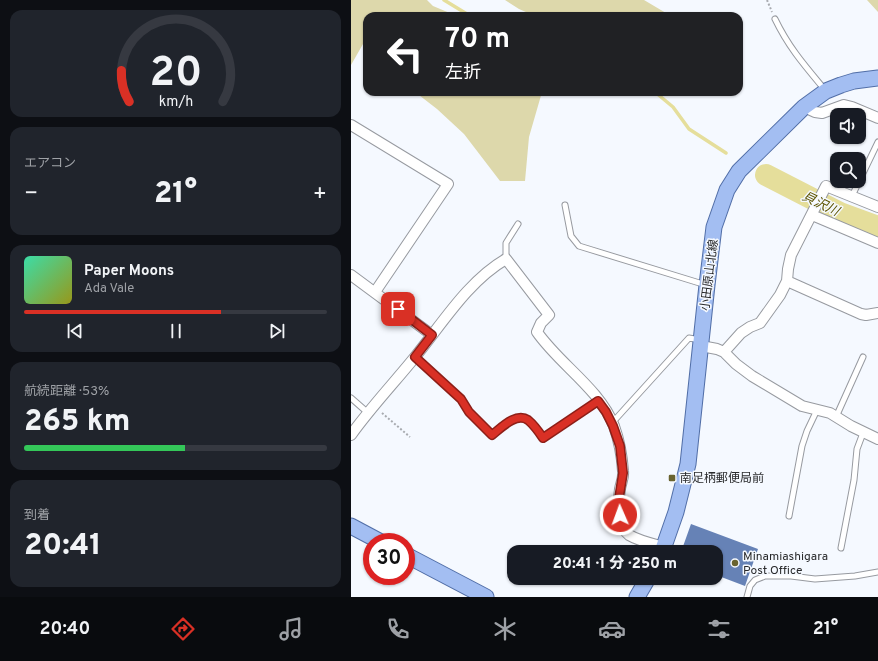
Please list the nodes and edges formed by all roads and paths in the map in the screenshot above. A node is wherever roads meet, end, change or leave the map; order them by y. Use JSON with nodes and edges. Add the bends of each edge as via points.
{"nodes":[{"id":1,"x":767,"y":0,"type":"edge"},
{"id":2,"x":775,"y":19,"type":"joint"},
{"id":3,"x":878,"y":78,"type":"edge"},
{"id":4,"x":826,"y":91,"type":"junction"},
{"id":5,"x":804,"y":107,"type":"junction"},
{"id":6,"x":878,"y":118,"type":"edge"},
{"id":7,"x":351,"y":124,"type":"edge"},
{"id":8,"x":878,"y":142,"type":"edge"},
{"id":9,"x":852,"y":196,"type":"junction"},
{"id":10,"x":565,"y":205,"type":"dead end"},
{"id":11,"x":878,"y":207,"type":"edge"},
{"id":12,"x":812,"y":215,"type":"junction"},
{"id":13,"x":517,"y":224,"type":"dead end"},
{"id":14,"x":878,"y":243,"type":"edge"},
{"id":15,"x":506,"y":259,"type":"junction"},
{"id":16,"x":351,"y":275,"type":"edge"},
{"id":17,"x":787,"y":281,"type":"junction"},
{"id":18,"x":707,"y":285,"type":"junction"},
{"id":19,"x":375,"y":292,"type":"junction"},
{"id":20,"x":878,"y":313,"type":"edge"},
{"id":21,"x":432,"y":335,"type":"junction"},
{"id":22,"x":701,"y":343,"type":"junction"},
{"id":23,"x":724,"y":352,"type":"junction"},
{"id":24,"x":415,"y":357,"type":"junction"},
{"id":25,"x":863,"y":357,"type":"dead end"},
{"id":26,"x":351,"y":398,"type":"edge"},
{"id":27,"x":598,"y":401,"type":"junction"},
{"id":28,"x":370,"y":409,"type":"junction"},
{"id":29,"x":817,"y":410,"type":"junction"},
{"id":30,"x":836,"y":417,"type":"junction"},
{"id":31,"x":612,"y":423,"type":"junction"},
{"id":32,"x":863,"y":433,"type":"junction"},
{"id":33,"x":351,"y":435,"type":"edge"},
{"id":34,"x":410,"y":437,"type":"dead end"},
{"id":35,"x":878,"y":439,"type":"edge"},
{"id":36,"x":789,"y":516,"type":"dead end"},
{"id":37,"x":351,"y":526,"type":"edge"},
{"id":38,"x":364,"y":533,"type":"edge"},
{"id":39,"x":652,"y":545,"type":"edge"},
{"id":40,"x":665,"y":545,"type":"edge"},
{"id":41,"x":841,"y":548,"type":"dead end"},
{"id":42,"x":415,"y":560,"type":"edge"},
{"id":43,"x":878,"y":572,"type":"edge"},
{"id":44,"x":643,"y":585,"type":"edge"},
{"id":45,"x":486,"y":597,"type":"edge"},
{"id":46,"x":637,"y":597,"type":"edge"},
{"id":47,"x":747,"y":597,"type":"edge"}],
"edges":[{"from":1,"to":2,"type":"path"},
{"from":2,"to":4,"type":"lane","via":[[795,55]]},
{"from":3,"to":4,"type":"main road","name":"小田原山北線","via":[[854,81]]},
{"from":4,"to":5,"type":"main road","name":"小田原山北線"},
{"from":5,"to":6,"type":"street","via":[[822,113],[844,105]]},
{"from":5,"to":18,"type":"main road","name":"小田原山北線","via":[[739,171],[727,190],[714,227]]},
{"from":7,"to":19,"type":"street","via":[[449,184]]},
{"from":8,"to":9,"type":"lane"},
{"from":9,"to":11,"type":"street"},
{"from":9,"to":12,"type":"street","via":[[826,186]]},
{"from":10,"to":18,"type":"lane","via":[[571,236],[579,246]]},
{"from":12,"to":14,"type":"street"},
{"from":12,"to":17,"type":"street","via":[[791,255]]},
{"from":13,"to":15,"type":"lane","via":[[506,244]]},
{"from":15,"to":21,"type":"street","via":[[471,287]]},
{"from":15,"to":27,"type":"street","via":[[549,315],[537,332]]},
{"from":16,"to":19,"type":"street"},
{"from":17,"to":20,"type":"street","via":[[861,314]]},
{"from":17,"to":23,"type":"street","via":[[764,320],[741,333]]},
{"from":18,"to":22,"type":"main road","name":"小田原山北線"},
{"from":19,"to":21,"type":"street"},
{"from":21,"to":24,"type":"street"},
{"from":22,"to":23,"type":"street"},
{"from":22,"to":31,"type":"lane","via":[[689,338]]},
{"from":22,"to":40,"type":"main road","name":"小田原山北線","via":[[688,464]]},
{"from":23,"to":29,"type":"street","via":[[752,376],[802,406]]},
{"from":24,"to":27,"type":"lane","via":[[461,399],[469,412],[492,435],[514,419],[522,418],[528,420],[543,438]]},
{"from":24,"to":28,"type":"street"},
{"from":25,"to":30,"type":"lane"},
{"from":26,"to":28,"type":"lane"},
{"from":27,"to":31,"type":"street"},
{"from":28,"to":33,"type":"street"},
{"from":28,"to":34,"type":"path"},
{"from":29,"to":30,"type":"street"},
{"from":29,"to":36,"type":"lane","via":[[802,446]]},
{"from":30,"to":32,"type":"street"},
{"from":31,"to":39,"type":"street","via":[[620,446],[623,473],[619,498],[622,525],[629,534]]},
{"from":32,"to":35,"type":"street"},
{"from":32,"to":41,"type":"lane","via":[[857,448],[854,480]]},
{"from":37,"to":38,"type":"main road"},
{"from":42,"to":45,"type":"main road"},
{"from":43,"to":47,"type":"lane","via":[[815,579],[765,576],[755,580]]},
{"from":44,"to":46,"type":"main road"}]}
